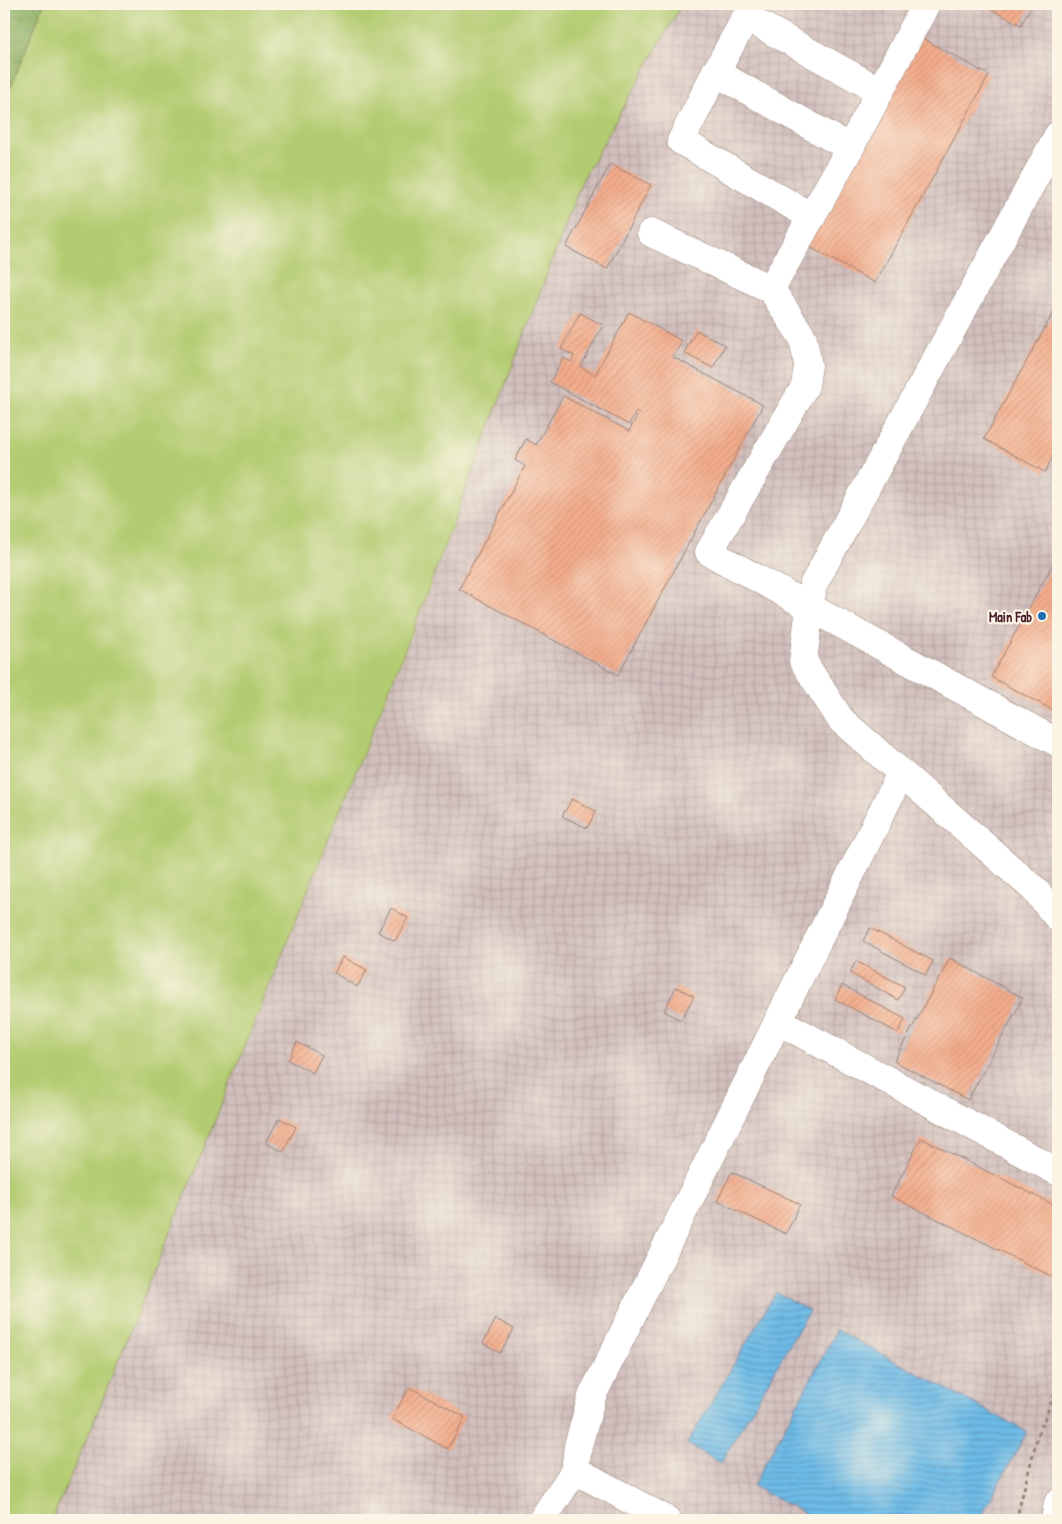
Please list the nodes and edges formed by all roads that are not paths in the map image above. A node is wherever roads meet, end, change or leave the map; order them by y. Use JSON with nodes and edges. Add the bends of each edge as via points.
{"nodes":[{"id":1,"x":919,"y":6,"type":"edge"},
{"id":2,"x":749,"y":10,"type":"edge"},
{"id":3,"x":715,"y":72,"type":"junction"},
{"id":4,"x":880,"y":91,"type":"junction"},
{"id":5,"x":1058,"y":135,"type":"edge"},
{"id":6,"x":850,"y":148,"type":"junction"},
{"id":7,"x":812,"y":217,"type":"junction"},
{"id":8,"x":651,"y":233,"type":"dead end"},
{"id":9,"x":771,"y":289,"type":"junction"},
{"id":10,"x":810,"y":608,"type":"junction"},
{"id":11,"x":1058,"y":743,"type":"edge"},
{"id":12,"x":901,"y":773,"type":"junction"},
{"id":13,"x":1058,"y":918,"type":"edge"},
{"id":14,"x":778,"y":1021,"type":"junction"},
{"id":15,"x":1058,"y":1172,"type":"edge"},
{"id":16,"x":575,"y":1470,"type":"junction"},
{"id":17,"x":1058,"y":1503,"type":"edge"},
{"id":18,"x":542,"y":1520,"type":"edge"},
{"id":19,"x":668,"y":1520,"type":"edge"},
{"id":20,"x":1055,"y":1520,"type":"edge"}],
"edges":[{"from":1,"to":4,"type":"lane"},
{"from":2,"to":3,"type":"lane"},
{"from":2,"to":4,"type":"lane"},
{"from":3,"to":6,"type":"lane"},
{"from":3,"to":7,"type":"lane","via":[[681,140]]},
{"from":4,"to":6,"type":"lane"},
{"from":5,"to":10,"type":"lane","via":[[813,584]]},
{"from":6,"to":7,"type":"lane"},
{"from":7,"to":9,"type":"lane"},
{"from":8,"to":9,"type":"lane"},
{"from":9,"to":10,"type":"lane","via":[[803,338],[808,365],[805,386],[709,552]]},
{"from":10,"to":11,"type":"lane"},
{"from":10,"to":12,"type":"lane","via":[[803,661],[840,720]]},
{"from":12,"to":13,"type":"lane","via":[[1034,889]]},
{"from":12,"to":14,"type":"lane"},
{"from":14,"to":15,"type":"lane"},
{"from":14,"to":16,"type":"lane","via":[[592,1396]]},
{"from":16,"to":18,"type":"lane"},
{"from":16,"to":19,"type":"lane"},
{"from":17,"to":20,"type":"lane"}]}
